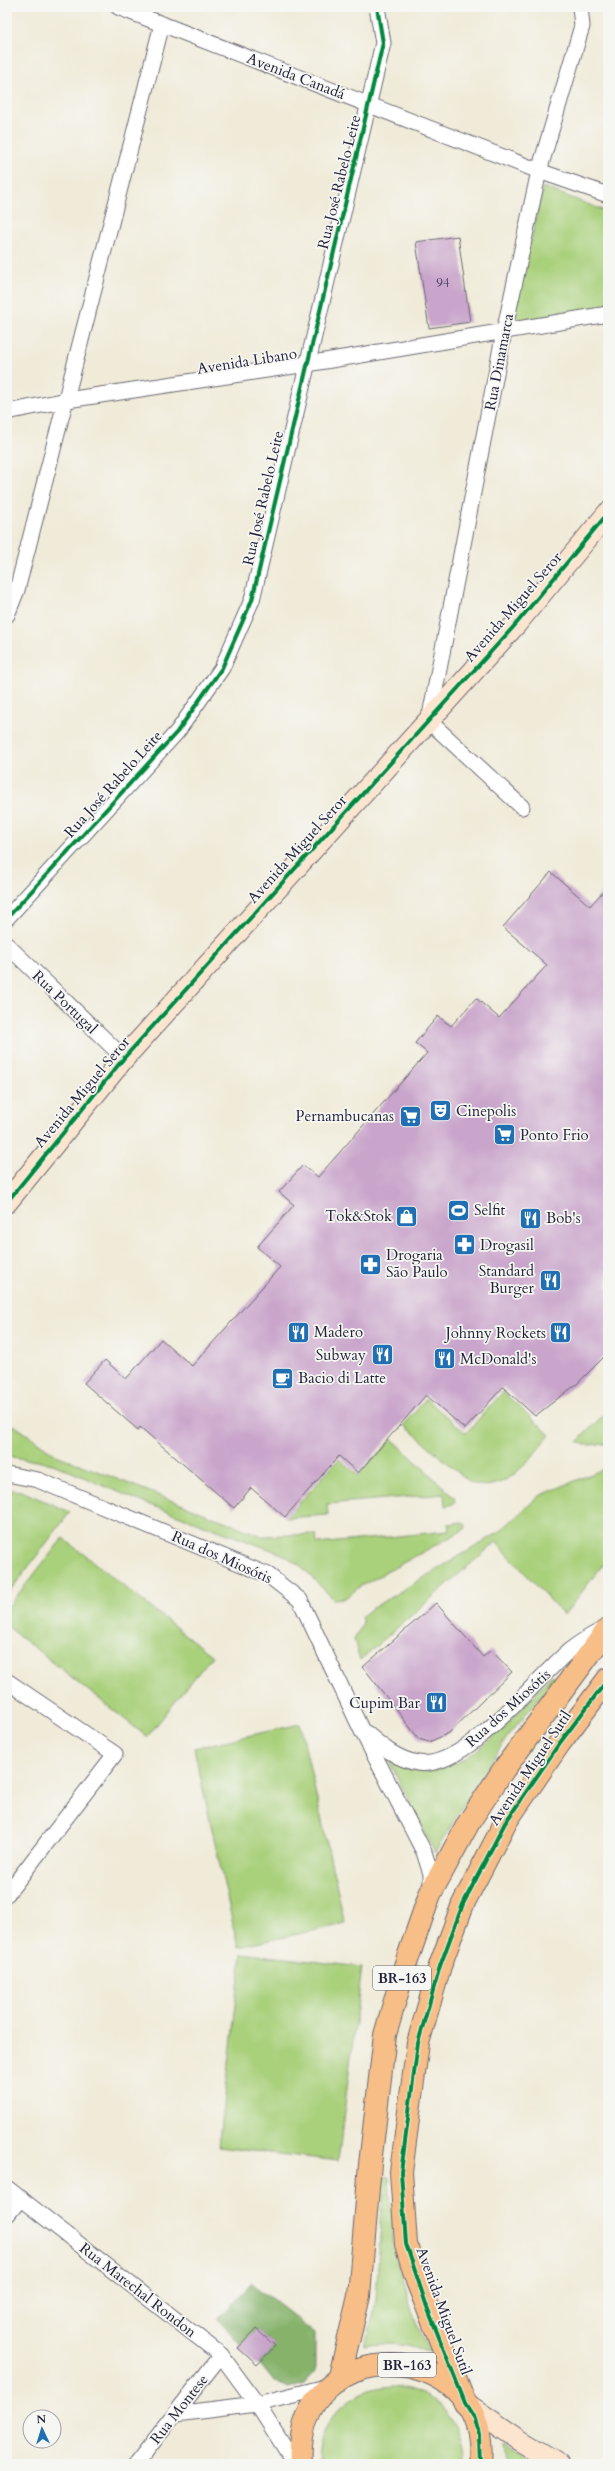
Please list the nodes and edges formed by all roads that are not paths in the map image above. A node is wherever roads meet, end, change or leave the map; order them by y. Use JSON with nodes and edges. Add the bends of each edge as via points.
{"nodes":[{"id":1,"x":118,"y":7,"type":"edge"},
{"id":2,"x":377,"y":7,"type":"edge"},
{"id":3,"x":580,"y":7,"type":"edge"},
{"id":4,"x":162,"y":24,"type":"junction"},
{"id":5,"x":370,"y":105,"type":"junction"},
{"id":6,"x":539,"y":171,"type":"junction"},
{"id":7,"x":608,"y":195,"type":"edge"},
{"id":8,"x":608,"y":314,"type":"edge"},
{"id":9,"x":504,"y":332,"type":"junction"},
{"id":10,"x":307,"y":364,"type":"junction"},
{"id":11,"x":67,"y":400,"type":"junction"},
{"id":12,"x":7,"y":412,"type":"edge"},
{"id":13,"x":606,"y":522,"type":"edge"},
{"id":14,"x":7,"y":615,"type":"edge"},
{"id":15,"x":429,"y":721,"type":"junction"},
{"id":16,"x":522,"y":807,"type":"dead end"},
{"id":17,"x":7,"y":918,"type":"edge"},
{"id":18,"x":7,"y":945,"type":"edge"},
{"id":19,"x":124,"y":1058,"type":"junction"},
{"id":20,"x":7,"y":1202,"type":"edge"},
{"id":21,"x":7,"y":1474,"type":"edge"},
{"id":22,"x":608,"y":1628,"type":"edge"},
{"id":23,"x":608,"y":1679,"type":"edge"},
{"id":24,"x":7,"y":1681,"type":"edge"},
{"id":25,"x":361,"y":1729,"type":"junction"},
{"id":26,"x":7,"y":1894,"type":"edge"},
{"id":27,"x":430,"y":1894,"type":"junction"},
{"id":28,"x":7,"y":2188,"type":"edge"},
{"id":29,"x":21,"y":2198,"type":"junction"},
{"id":30,"x":7,"y":2215,"type":"edge"},
{"id":31,"x":221,"y":2355,"type":"junction"},
{"id":32,"x":334,"y":2383,"type":"junction"},
{"id":33,"x":466,"y":2403,"type":"junction"},
{"id":34,"x":257,"y":2404,"type":"junction"},
{"id":35,"x":176,"y":2414,"type":"junction"},
{"id":36,"x":136,"y":2464,"type":"edge"},
{"id":37,"x":295,"y":2464,"type":"edge"},
{"id":38,"x":301,"y":2464,"type":"edge"},
{"id":39,"x":480,"y":2464,"type":"edge"},
{"id":40,"x":559,"y":2464,"type":"edge"}],
"edges":[{"from":1,"to":4,"type":"street","name":"Avenida Canadá"},
{"from":2,"to":5,"type":"street","name":"Rua José Rabelo Leite","via":[[383,43]]},
{"from":3,"to":6,"type":"street","name":"Rua Dinamarca","via":[[582,26]]},
{"from":4,"to":5,"type":"street","name":"Avenida Canadá"},
{"from":4,"to":11,"type":"street"},
{"from":5,"to":6,"type":"street","name":"Avenida Canadá"},
{"from":5,"to":10,"type":"street","name":"Rua José Rabelo Leite"},
{"from":6,"to":7,"type":"street","name":"Avenida Canadá"},
{"from":6,"to":9,"type":"street","name":"Rua Dinamarca"},
{"from":8,"to":9,"type":"street","name":"Avenida Libano"},
{"from":9,"to":10,"type":"street","name":"Avenida Libano"},
{"from":9,"to":15,"type":"street","name":"Rua Dinamarca"},
{"from":10,"to":11,"type":"street","name":"Avenida Libano"},
{"from":10,"to":17,"type":"street","name":"Rua José Rabelo Leite","via":[[252,600],[222,668],[177,732]]},
{"from":11,"to":12,"type":"street","name":"Avenida Libano"},
{"from":11,"to":14,"type":"street","via":[[18,590]]},
{"from":13,"to":15,"type":"street","name":"Avenida Miguel Seror"},
{"from":15,"to":16,"type":"street"},
{"from":15,"to":19,"type":"street","name":"Avenida Miguel Seror"},
{"from":18,"to":19,"type":"street","name":"Rua Portugal"},
{"from":19,"to":20,"type":"street","name":"Avenida Miguel Seror"},
{"from":21,"to":25,"type":"street","name":"Rua dos Miosótis","via":[[38,1480],[268,1575],[285,1586],[300,1600]]},
{"from":22,"to":25,"type":"street","name":"Rua dos Miosótis","via":[[590,1635],[570,1650],[475,1741],[454,1755],[436,1762],[419,1764],[399,1757]]},
{"from":22,"to":27,"type":"highway","name":"Avenida Miguel Sutil","number":"BR-163","via":[[504,1769],[469,1822]]},
{"from":23,"to":33,"type":"highway","name":"Avenida Miguel Sutil","number":"BR-163","via":[[559,1744],[505,1823],[463,1904],[440,1966],[418,2043],[401,2172],[406,2244],[417,2281]]},
{"from":24,"to":26,"type":"street","via":[[115,1754]]},
{"from":25,"to":27,"type":"street","name":"Rua dos Miosótis","via":[[424,1852],[431,1874]]},
{"from":27,"to":32,"type":"highway","name":"Avenida Miguel Sutil","number":"BR-163","via":[[385,2035],[370,2164],[359,2296]]},
{"from":28,"to":29,"type":"street","name":"Rua Marechal Rondon"},
{"from":29,"to":30,"type":"street"},
{"from":29,"to":31,"type":"street","name":"Rua Marechal Rondon"},
{"from":31,"to":34,"type":"street","name":"Rua Marechal Rondon"},
{"from":31,"to":35,"type":"street","name":"Rua Montese"},
{"from":32,"to":33,"type":"highway","number":"BR-163","via":[[360,2369],[383,2364],[407,2365],[430,2373],[450,2385]]},
{"from":32,"to":34,"type":"street"},
{"from":32,"to":38,"type":"highway","number":"BR-163","via":[[314,2404],[304,2426],[300,2449]]},
{"from":33,"to":39,"type":"highway","number":"BR-163","via":[[475,2419],[479,2435]]},
{"from":33,"to":40,"type":"street"},
{"from":34,"to":35,"type":"street"},
{"from":34,"to":37,"type":"street","name":"Rua Marechal Rondon"},
{"from":35,"to":36,"type":"street","name":"Rua Montese"}]}
